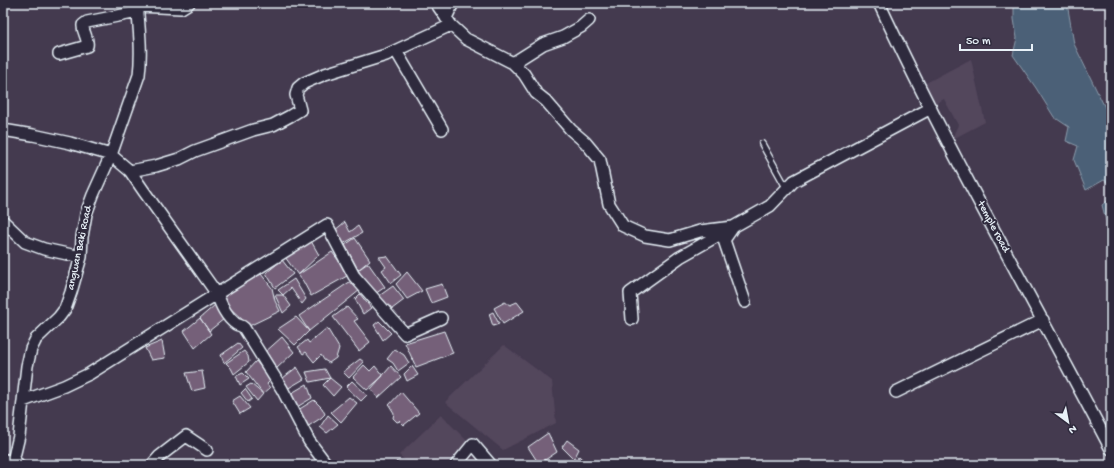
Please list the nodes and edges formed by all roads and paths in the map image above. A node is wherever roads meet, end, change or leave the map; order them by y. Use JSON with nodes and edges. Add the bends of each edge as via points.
{"nodes":[{"id":1,"x":189,"y":3,"type":"edge"},
{"id":2,"x":436,"y":3,"type":"edge"},
{"id":3,"x":453,"y":3,"type":"edge"},
{"id":4,"x":879,"y":3,"type":"edge"},
{"id":5,"x":137,"y":7,"type":"edge"},
{"id":6,"x":589,"y":20,"type":"dead end"},
{"id":7,"x":448,"y":21,"type":"junction"},
{"id":8,"x":396,"y":51,"type":"junction"},
{"id":9,"x":59,"y":54,"type":"dead end"},
{"id":10,"x":513,"y":63,"type":"junction"},
{"id":11,"x":931,"y":108,"type":"junction"},
{"id":12,"x":442,"y":129,"type":"dead end"},
{"id":13,"x":3,"y":130,"type":"edge"},
{"id":14,"x":762,"y":144,"type":"dead end"},
{"id":15,"x":111,"y":155,"type":"junction"},
{"id":16,"x":130,"y":171,"type":"junction"},
{"id":17,"x":787,"y":190,"type":"junction"},
{"id":18,"x":3,"y":221,"type":"edge"},
{"id":19,"x":733,"y":227,"type":"junction"},
{"id":20,"x":81,"y":257,"type":"junction"},
{"id":21,"x":217,"y":294,"type":"junction"},
{"id":22,"x":745,"y":302,"type":"dead end"},
{"id":23,"x":441,"y":318,"type":"dead end"},
{"id":24,"x":632,"y":319,"type":"dead end"},
{"id":25,"x":1043,"y":320,"type":"junction"},
{"id":26,"x":896,"y":392,"type":"dead end"},
{"id":27,"x":23,"y":401,"type":"junction"},
{"id":28,"x":1111,"y":449,"type":"edge"},
{"id":29,"x":207,"y":450,"type":"dead end"},
{"id":30,"x":11,"y":464,"type":"edge"},
{"id":31,"x":152,"y":465,"type":"edge"},
{"id":32,"x":327,"y":465,"type":"edge"},
{"id":33,"x":456,"y":465,"type":"edge"},
{"id":34,"x":491,"y":465,"type":"edge"}],
"edges":[{"from":1,"to":5,"type":"street","via":[[181,8]]},
{"from":2,"to":7,"type":"street"},
{"from":3,"to":7,"type":"street"},
{"from":4,"to":11,"type":"street","name":"temple road"},
{"from":5,"to":9,"type":"street","via":[[82,25],[87,46]]},
{"from":5,"to":15,"type":"street","name":"angwan Baki Road","via":[[141,44],[139,75]]},
{"from":6,"to":10,"type":"street","via":[[581,27],[543,44]]},
{"from":7,"to":8,"type":"street"},
{"from":7,"to":10,"type":"street","via":[[466,40]]},
{"from":8,"to":12,"type":"street"},
{"from":8,"to":16,"type":"street","via":[[304,83],[298,88],[296,95],[300,110],[273,125],[253,130],[179,159]]},
{"from":10,"to":19,"type":"street","via":[[524,74],[536,93],[600,160],[609,204],[623,226],[645,236],[670,240]]},
{"from":11,"to":17,"type":"street","via":[[794,181]]},
{"from":11,"to":25,"type":"street","name":"temple road"},
{"from":13,"to":15,"type":"street","via":[[33,134]]},
{"from":14,"to":17,"type":"lane"},
{"from":15,"to":16,"type":"street"},
{"from":15,"to":20,"type":"street","name":"angwan Baki Road","via":[[86,214]]},
{"from":16,"to":21,"type":"street"},
{"from":17,"to":19,"type":"street","via":[[770,206]]},
{"from":18,"to":20,"type":"street","via":[[25,242],[44,250]]},
{"from":19,"to":22,"type":"street","via":[[724,240]]},
{"from":19,"to":24,"type":"street","via":[[680,257],[630,294]]},
{"from":20,"to":27,"type":"street","name":"angwan Baki Road","via":[[65,309],[36,339],[31,349]]},
{"from":21,"to":23,"type":"street","via":[[327,225],[354,276],[405,334]]},
{"from":21,"to":27,"type":"street","via":[[89,374]]},
{"from":21,"to":32,"type":"street","via":[[223,310],[236,324],[244,328],[282,389],[309,441]]},
{"from":25,"to":26,"type":"street"},
{"from":25,"to":28,"type":"street","name":"temple road"},
{"from":27,"to":30,"type":"street","name":"angwan Baki Road","via":[[19,436]]},
{"from":29,"to":31,"type":"street","via":[[186,436]]},
{"from":33,"to":34,"type":"street","via":[[473,444]]}]}
